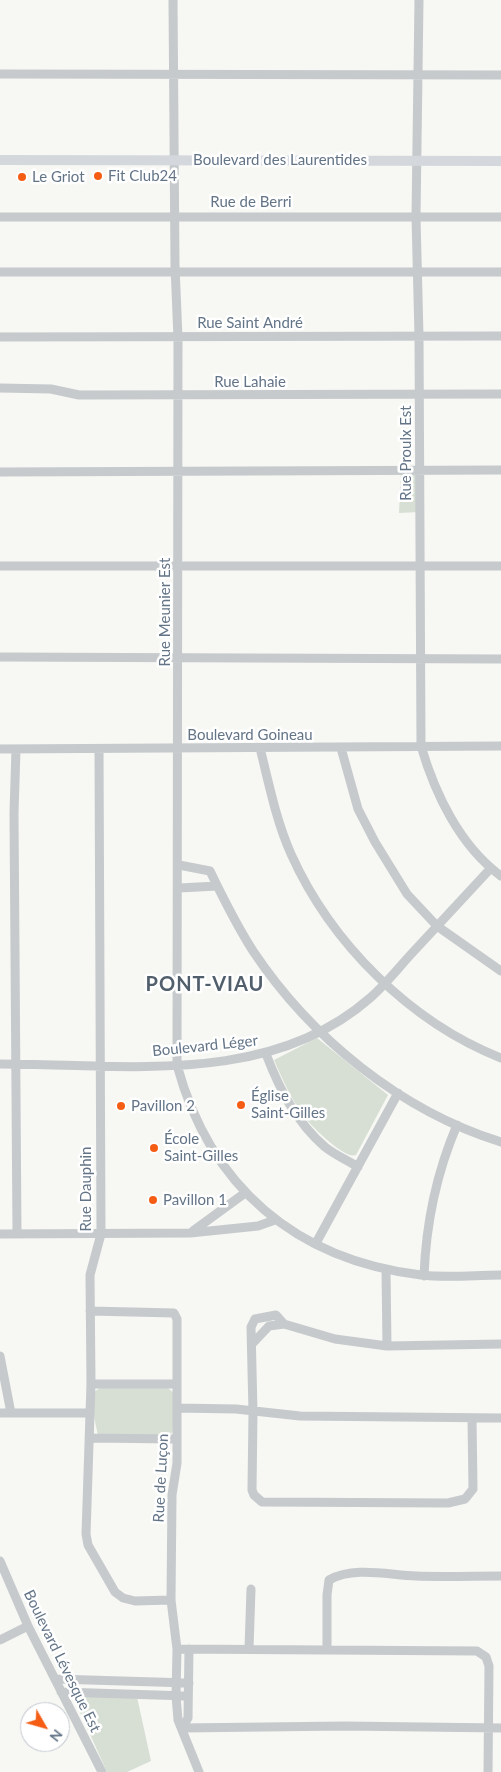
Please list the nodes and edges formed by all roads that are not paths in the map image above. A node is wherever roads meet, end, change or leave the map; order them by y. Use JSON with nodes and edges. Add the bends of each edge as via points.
{"nodes":[{"id":1,"x":173,"y":0,"type":"edge"},
{"id":2,"x":419,"y":0,"type":"edge"},
{"id":3,"x":0,"y":74,"type":"edge"},
{"id":4,"x":418,"y":74,"type":"junction"},
{"id":5,"x":173,"y":75,"type":"junction"},
{"id":6,"x":501,"y":75,"type":"edge"},
{"id":7,"x":0,"y":160,"type":"edge"},
{"id":8,"x":174,"y":160,"type":"junction"},
{"id":9,"x":417,"y":160,"type":"junction"},
{"id":10,"x":501,"y":161,"type":"edge"},
{"id":11,"x":175,"y":216,"type":"junction"},
{"id":12,"x":0,"y":217,"type":"edge"},
{"id":13,"x":416,"y":217,"type":"junction"},
{"id":14,"x":501,"y":217,"type":"edge"},
{"id":15,"x":175,"y":271,"type":"junction"},
{"id":16,"x":0,"y":272,"type":"edge"},
{"id":17,"x":418,"y":272,"type":"junction"},
{"id":18,"x":501,"y":272,"type":"edge"},
{"id":19,"x":419,"y":336,"type":"junction"},
{"id":20,"x":501,"y":336,"type":"edge"},
{"id":21,"x":0,"y":337,"type":"edge"},
{"id":22,"x":178,"y":338,"type":"junction"},
{"id":23,"x":0,"y":388,"type":"edge"},
{"id":24,"x":501,"y":394,"type":"edge"},
{"id":25,"x":419,"y":395,"type":"junction"},
{"id":26,"x":178,"y":396,"type":"junction"},
{"id":27,"x":501,"y":470,"type":"edge"},
{"id":28,"x":178,"y":471,"type":"junction"},
{"id":29,"x":420,"y":471,"type":"junction"},
{"id":30,"x":0,"y":472,"type":"edge"},
{"id":31,"x":0,"y":566,"type":"edge"},
{"id":32,"x":501,"y":566,"type":"edge"},
{"id":33,"x":178,"y":567,"type":"junction"},
{"id":34,"x":419,"y":568,"type":"junction"},
{"id":35,"x":0,"y":657,"type":"edge"},
{"id":36,"x":179,"y":658,"type":"junction"},
{"id":37,"x":419,"y":659,"type":"junction"},
{"id":38,"x":501,"y":659,"type":"edge"},
{"id":39,"x":421,"y":746,"type":"junction"},
{"id":40,"x":501,"y":746,"type":"edge"},
{"id":41,"x":260,"y":748,"type":"junction"},
{"id":42,"x":341,"y":748,"type":"junction"},
{"id":43,"x":0,"y":749,"type":"edge"},
{"id":44,"x":16,"y":749,"type":"junction"},
{"id":45,"x":100,"y":749,"type":"junction"},
{"id":46,"x":179,"y":749,"type":"junction"},
{"id":47,"x":179,"y":865,"type":"junction"},
{"id":48,"x":491,"y":868,"type":"junction"},
{"id":49,"x":501,"y":876,"type":"edge"},
{"id":50,"x":217,"y":886,"type":"junction"},
{"id":51,"x":179,"y":888,"type":"junction"},
{"id":52,"x":437,"y":926,"type":"junction"},
{"id":53,"x":501,"y":971,"type":"edge"},
{"id":54,"x":385,"y":982,"type":"junction"},
{"id":55,"x":320,"y":1031,"type":"junction"},
{"id":56,"x":266,"y":1054,"type":"junction"},
{"id":57,"x":501,"y":1058,"type":"edge"},
{"id":58,"x":0,"y":1064,"type":"edge"},
{"id":59,"x":16,"y":1064,"type":"junction"},
{"id":60,"x":177,"y":1065,"type":"junction"},
{"id":61,"x":100,"y":1066,"type":"junction"},
{"id":62,"x":398,"y":1093,"type":"junction"},
{"id":63,"x":457,"y":1126,"type":"junction"},
{"id":64,"x":501,"y":1142,"type":"edge"},
{"id":65,"x":358,"y":1167,"type":"junction"},
{"id":66,"x":245,"y":1193,"type":"junction"},
{"id":67,"x":275,"y":1220,"type":"junction"},
{"id":68,"x":190,"y":1233,"type":"junction"},
{"id":69,"x":0,"y":1234,"type":"edge"},
{"id":70,"x":17,"y":1234,"type":"junction"},
{"id":71,"x":101,"y":1234,"type":"junction"},
{"id":72,"x":316,"y":1243,"type":"junction"},
{"id":73,"x":386,"y":1270,"type":"junction"},
{"id":74,"x":501,"y":1275,"type":"edge"},
{"id":75,"x":424,"y":1276,"type":"junction"},
{"id":76,"x":90,"y":1311,"type":"junction"},
{"id":77,"x":284,"y":1324,"type":"junction"},
{"id":78,"x":252,"y":1344,"type":"junction"},
{"id":79,"x":501,"y":1344,"type":"edge"},
{"id":80,"x":387,"y":1346,"type":"junction"},
{"id":81,"x":0,"y":1356,"type":"edge"},
{"id":82,"x":91,"y":1384,"type":"junction"},
{"id":83,"x":177,"y":1384,"type":"junction"},
{"id":84,"x":177,"y":1408,"type":"junction"},
{"id":85,"x":253,"y":1412,"type":"junction"},
{"id":86,"x":0,"y":1413,"type":"edge"},
{"id":87,"x":11,"y":1413,"type":"junction"},
{"id":88,"x":90,"y":1413,"type":"junction"},
{"id":89,"x":472,"y":1418,"type":"junction"},
{"id":90,"x":501,"y":1418,"type":"edge"},
{"id":91,"x":90,"y":1438,"type":"junction"},
{"id":92,"x":177,"y":1439,"type":"junction"},
{"id":93,"x":0,"y":1561,"type":"edge"},
{"id":94,"x":501,"y":1576,"type":"edge"},
{"id":95,"x":251,"y":1588,"type":"dead end"},
{"id":96,"x":171,"y":1600,"type":"junction"},
{"id":97,"x":28,"y":1626,"type":"junction"},
{"id":98,"x":0,"y":1640,"type":"edge"},
{"id":99,"x":177,"y":1649,"type":"junction"},
{"id":100,"x":189,"y":1649,"type":"junction"},
{"id":101,"x":249,"y":1649,"type":"junction"},
{"id":102,"x":327,"y":1650,"type":"junction"},
{"id":103,"x":55,"y":1679,"type":"junction"},
{"id":104,"x":176,"y":1683,"type":"junction"},
{"id":105,"x":189,"y":1683,"type":"junction"},
{"id":106,"x":61,"y":1692,"type":"junction"},
{"id":107,"x":176,"y":1696,"type":"junction"},
{"id":108,"x":188,"y":1696,"type":"junction"},
{"id":109,"x":182,"y":1728,"type":"junction"},
{"id":110,"x":488,"y":1728,"type":"junction"},
{"id":111,"x":501,"y":1728,"type":"edge"},
{"id":112,"x":102,"y":1772,"type":"edge"},
{"id":113,"x":199,"y":1772,"type":"edge"},
{"id":114,"x":488,"y":1772,"type":"edge"}],
"edges":[{"from":1,"to":5,"type":"street","name":"Rue Meunier Est"},
{"from":2,"to":4,"type":"street","name":"Rue Proulx Est"},
{"from":3,"to":5,"type":"street"},
{"from":4,"to":5,"type":"street"},
{"from":4,"to":6,"type":"street"},
{"from":4,"to":9,"type":"street","name":"Rue Proulx Est"},
{"from":5,"to":8,"type":"street","name":"Rue Meunier Est"},
{"from":7,"to":8,"type":"main road","name":"Boulevard des Laurentides"},
{"from":8,"to":9,"type":"main road","name":"Boulevard des Laurentides"},
{"from":8,"to":11,"type":"street","name":"Rue Meunier Est"},
{"from":9,"to":10,"type":"main road","name":"Boulevard des Laurentides"},
{"from":9,"to":13,"type":"street","name":"Rue Proulx Est"},
{"from":11,"to":12,"type":"street","name":"Rue de Berri"},
{"from":11,"to":13,"type":"street","name":"Rue de Berri"},
{"from":11,"to":15,"type":"street","name":"Rue Meunier Est"},
{"from":13,"to":14,"type":"street","name":"Rue de Berri"},
{"from":13,"to":17,"type":"street","name":"Rue Proulx Est"},
{"from":15,"to":16,"type":"street"},
{"from":15,"to":17,"type":"street"},
{"from":15,"to":22,"type":"street","name":"Rue Meunier Est"},
{"from":17,"to":18,"type":"street"},
{"from":17,"to":19,"type":"street","name":"Rue Proulx Est"},
{"from":19,"to":20,"type":"street","name":"Rue Saint André"},
{"from":19,"to":22,"type":"street","name":"Rue Saint André"},
{"from":19,"to":25,"type":"street","name":"Rue Proulx Est"},
{"from":21,"to":22,"type":"street","name":"Rue Saint André"},
{"from":22,"to":26,"type":"street","name":"Rue Meunier Est"},
{"from":23,"to":26,"type":"street","name":"Rue Lahaie","via":[[51,389],[79,395]]},
{"from":24,"to":25,"type":"street","name":"Rue Lahaie"},
{"from":25,"to":26,"type":"street","name":"Rue Lahaie"},
{"from":25,"to":29,"type":"street","name":"Rue Proulx Est"},
{"from":26,"to":28,"type":"street","name":"Rue Meunier Est"},
{"from":27,"to":29,"type":"street"},
{"from":28,"to":29,"type":"street"},
{"from":28,"to":30,"type":"street"},
{"from":28,"to":33,"type":"street","name":"Rue Meunier Est"},
{"from":29,"to":34,"type":"street","name":"Rue Proulx Est"},
{"from":31,"to":33,"type":"street"},
{"from":32,"to":34,"type":"street"},
{"from":33,"to":34,"type":"street"},
{"from":33,"to":36,"type":"street","name":"Rue Meunier Est"},
{"from":34,"to":37,"type":"street","name":"Rue Proulx Est"},
{"from":35,"to":36,"type":"street"},
{"from":36,"to":37,"type":"street"},
{"from":36,"to":46,"type":"street","name":"Rue Meunier Est"},
{"from":37,"to":38,"type":"street"},
{"from":37,"to":39,"type":"street","name":"Rue Proulx Est"},
{"from":39,"to":40,"type":"street","name":"Boulevard Goineau"},
{"from":39,"to":42,"type":"street","name":"Boulevard Goineau"},
{"from":39,"to":48,"type":"street","name":"Rue Proulx Est","via":[[428,772],[454,823]]},
{"from":41,"to":42,"type":"street","name":"Boulevard Goineau"},
{"from":41,"to":46,"type":"street","name":"Boulevard Goineau"},
{"from":41,"to":54,"type":"street","via":[[279,824],[313,897],[352,949]]},
{"from":42,"to":52,"type":"street","via":[[358,809],[375,842],[407,894]]},
{"from":43,"to":44,"type":"street","name":"Boulevard Goineau"},
{"from":44,"to":45,"type":"street","name":"Boulevard Goineau"},
{"from":44,"to":59,"type":"street"},
{"from":45,"to":46,"type":"street","name":"Boulevard Goineau"},
{"from":45,"to":61,"type":"street","name":"Rue Dauphin"},
{"from":46,"to":47,"type":"street","name":"Rue Meunier Est"},
{"from":47,"to":50,"type":"street","via":[[210,872]]},
{"from":47,"to":51,"type":"street","name":"Rue Meunier Est"},
{"from":48,"to":49,"type":"street","name":"Rue Proulx Est"},
{"from":48,"to":52,"type":"street","name":"Boulevard Léger"},
{"from":50,"to":51,"type":"street"},
{"from":50,"to":55,"type":"street","via":[[269,974]]},
{"from":51,"to":60,"type":"street","name":"Rue Meunier Est"},
{"from":52,"to":53,"type":"street"},
{"from":52,"to":54,"type":"street","name":"Boulevard Léger"},
{"from":54,"to":55,"type":"street","name":"Boulevard Léger","via":[[340,1021]]},
{"from":54,"to":57,"type":"street","via":[[415,1010],[442,1028]]},
{"from":55,"to":56,"type":"street","name":"Boulevard Léger"},
{"from":55,"to":62,"type":"street","via":[[358,1065]]},
{"from":56,"to":60,"type":"street","name":"Boulevard Léger"},
{"from":56,"to":65,"type":"street","via":[[277,1084],[306,1128],[326,1147]]},
{"from":58,"to":59,"type":"street","name":"Boulevard Léger"},
{"from":59,"to":61,"type":"street","name":"Boulevard Léger"},
{"from":59,"to":70,"type":"street"},
{"from":60,"to":61,"type":"street","name":"Boulevard Léger"},
{"from":60,"to":66,"type":"street","name":"Rue Meunier Est","via":[[201,1130],[218,1159]]},
{"from":61,"to":71,"type":"street","name":"Rue Dauphin"},
{"from":62,"to":63,"type":"street"},
{"from":62,"to":65,"type":"street"},
{"from":63,"to":64,"type":"street"},
{"from":63,"to":75,"type":"street","via":[[446,1150],[429,1209]]},
{"from":65,"to":72,"type":"street"},
{"from":66,"to":67,"type":"street","name":"Rue Meunier Est"},
{"from":66,"to":68,"type":"street"},
{"from":67,"to":68,"type":"street","via":[[258,1226]]},
{"from":67,"to":72,"type":"street","name":"Rue Meunier Est"},
{"from":68,"to":71,"type":"street"},
{"from":69,"to":70,"type":"street"},
{"from":70,"to":71,"type":"street"},
{"from":71,"to":76,"type":"street","name":"Rue Dauphin","via":[[90,1275]]},
{"from":72,"to":73,"type":"street","name":"Rue Meunier Est","via":[[347,1259]]},
{"from":73,"to":75,"type":"street","name":"Rue Meunier Est"},
{"from":73,"to":80,"type":"street"},
{"from":74,"to":75,"type":"street","name":"Rue Meunier Est"},
{"from":76,"to":82,"type":"street","name":"Rue Dauphin"},
{"from":76,"to":83,"type":"street","name":"Rue de Luçon","via":[[174,1313],[177,1319]]},
{"from":77,"to":78,"type":"street","via":[[269,1326]]},
{"from":77,"to":78,"type":"street","via":[[276,1316],[255,1319],[251,1328]]},
{"from":77,"to":80,"type":"street","via":[[335,1338]]},
{"from":78,"to":85,"type":"street"},
{"from":79,"to":80,"type":"street"},
{"from":81,"to":87,"type":"street"},
{"from":82,"to":83,"type":"street"},
{"from":82,"to":88,"type":"street","name":"Rue Dauphin"},
{"from":83,"to":84,"type":"street","name":"Rue de Luçon"},
{"from":84,"to":85,"type":"street"},
{"from":84,"to":92,"type":"street","name":"Rue de Luçon"},
{"from":85,"to":89,"type":"street","via":[[300,1416]]},
{"from":85,"to":89,"type":"street","via":[[252,1490],[262,1502],[448,1503],[465,1499],[473,1489]]},
{"from":86,"to":87,"type":"street"},
{"from":87,"to":88,"type":"street"},
{"from":88,"to":91,"type":"street","name":"Rue Dauphin"},
{"from":89,"to":90,"type":"street"},
{"from":91,"to":92,"type":"street"},
{"from":91,"to":96,"type":"street","name":"Rue Dauphin","via":[[86,1534],[95,1559],[115,1592],[123,1598]]},
{"from":92,"to":96,"type":"street","name":"Rue de Luçon","via":[[172,1495]]},
{"from":93,"to":97,"type":"street","name":"Boulevard Lévesque Est"},
{"from":94,"to":102,"type":"street","via":[[358,1573],[338,1576],[329,1580]]},
{"from":95,"to":101,"type":"street"},
{"from":96,"to":99,"type":"street","name":"Rue de Luçon"},
{"from":97,"to":98,"type":"street"},
{"from":97,"to":103,"type":"street","name":"Boulevard Lévesque Est"},
{"from":99,"to":100,"type":"street"},
{"from":99,"to":104,"type":"street","name":"Rue de Luçon"},
{"from":100,"to":101,"type":"street"},
{"from":100,"to":105,"type":"street"},
{"from":101,"to":102,"type":"street"},
{"from":102,"to":110,"type":"street","via":[[477,1651],[486,1657],[489,1666]]},
{"from":103,"to":104,"type":"street"},
{"from":103,"to":106,"type":"street","name":"Boulevard Lévesque Est"},
{"from":104,"to":105,"type":"street"},
{"from":104,"to":107,"type":"street","name":"Rue de Luçon"},
{"from":105,"to":108,"type":"street"},
{"from":106,"to":107,"type":"street"},
{"from":106,"to":112,"type":"street","name":"Boulevard Lévesque Est"},
{"from":107,"to":108,"type":"street"},
{"from":107,"to":109,"type":"street","name":"Rue de Luçon"},
{"from":108,"to":109,"type":"street","via":[[188,1718]]},
{"from":109,"to":110,"type":"street"},
{"from":109,"to":113,"type":"street","name":"Rue de Luçon"},
{"from":110,"to":111,"type":"street"},
{"from":110,"to":114,"type":"street"}]}
